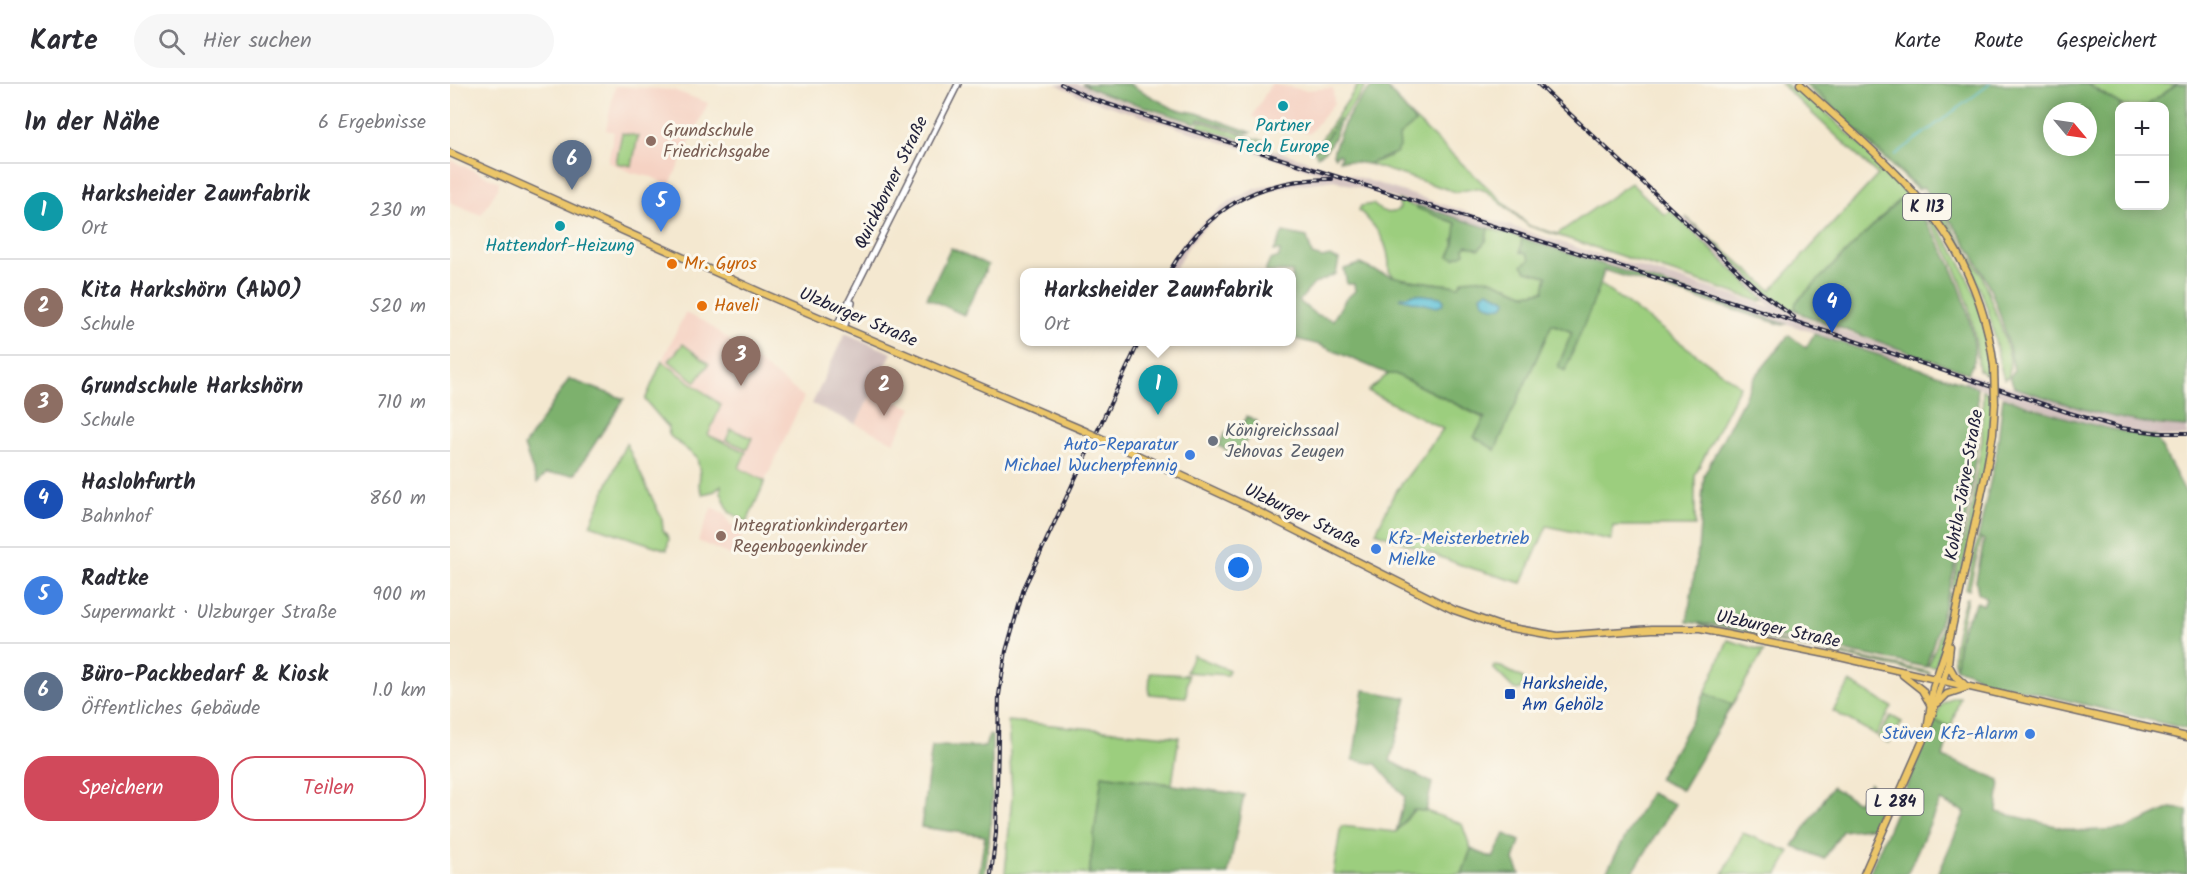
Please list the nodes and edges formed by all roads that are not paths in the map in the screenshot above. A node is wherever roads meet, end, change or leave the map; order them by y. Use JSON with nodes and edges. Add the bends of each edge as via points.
{"nodes":[{"id":1,"x":958,"y":84,"type":"edge"},
{"id":2,"x":1800,"y":84,"type":"edge"},
{"id":3,"x":450,"y":153,"type":"edge"},
{"id":4,"x":854,"y":296,"type":"junction"},
{"id":5,"x":837,"y":325,"type":"junction"},
{"id":6,"x":844,"y":328,"type":"junction"},
{"id":7,"x":1950,"y":637,"type":"junction"},
{"id":8,"x":1948,"y":664,"type":"junction"},
{"id":9,"x":1894,"y":671,"type":"junction"},
{"id":10,"x":1939,"y":681,"type":"junction"},
{"id":11,"x":1968,"y":687,"type":"junction"},
{"id":12,"x":1933,"y":705,"type":"junction"},
{"id":13,"x":2187,"y":737,"type":"edge"},
{"id":14,"x":1864,"y":874,"type":"edge"}],
"edges":[{"from":1,"to":4,"type":"street","name":"Quickborner Straße"},
{"from":2,"to":7,"type":"main road","name":"Kohtla-Järve-Straße","number":"K 113","bridge":true,"via":[[1906,184],[1942,227],[1977,294],[1989,336],[1995,404],[1988,462]]},
{"from":3,"to":5,"type":"main road","name":"Ulzburger Straße"},
{"from":4,"to":5,"type":"street","name":"Quickborner Straße"},
{"from":4,"to":6,"type":"street","name":"Quickborner Straße"},
{"from":5,"to":6,"type":"main road","name":"Ulzburger Straße"},
{"from":6,"to":9,"type":"main road","name":"Ulzburger Straße","bridge":true,"via":[[1215,490],[1484,622],[1558,636],[1700,629]]},
{"from":7,"to":8,"type":"main road","name":"Kohtla-Järve-Straße","number":"K 113"},
{"from":7,"to":10,"type":"main road","name":"Kohtla-Järve-Straße","number":"K 113"},
{"from":8,"to":10,"type":"main road","name":"Kohtla-Järve-Straße","number":"K 113"},
{"from":8,"to":11,"type":"main road"},
{"from":9,"to":10,"type":"main road","name":"Ulzburger Straße"},
{"from":9,"to":12,"type":"main road","via":[[1917,685]]},
{"from":10,"to":11,"type":"main road","name":"Ulzburger Straße"},
{"from":10,"to":12,"type":"main road","number":"L 284"},
{"from":11,"to":12,"type":"main road","via":[[1947,694]]},
{"from":11,"to":13,"type":"main road","name":"Ulzburger Straße"},
{"from":12,"to":14,"type":"main road","number":"L 284","via":[[1927,731]]}]}
